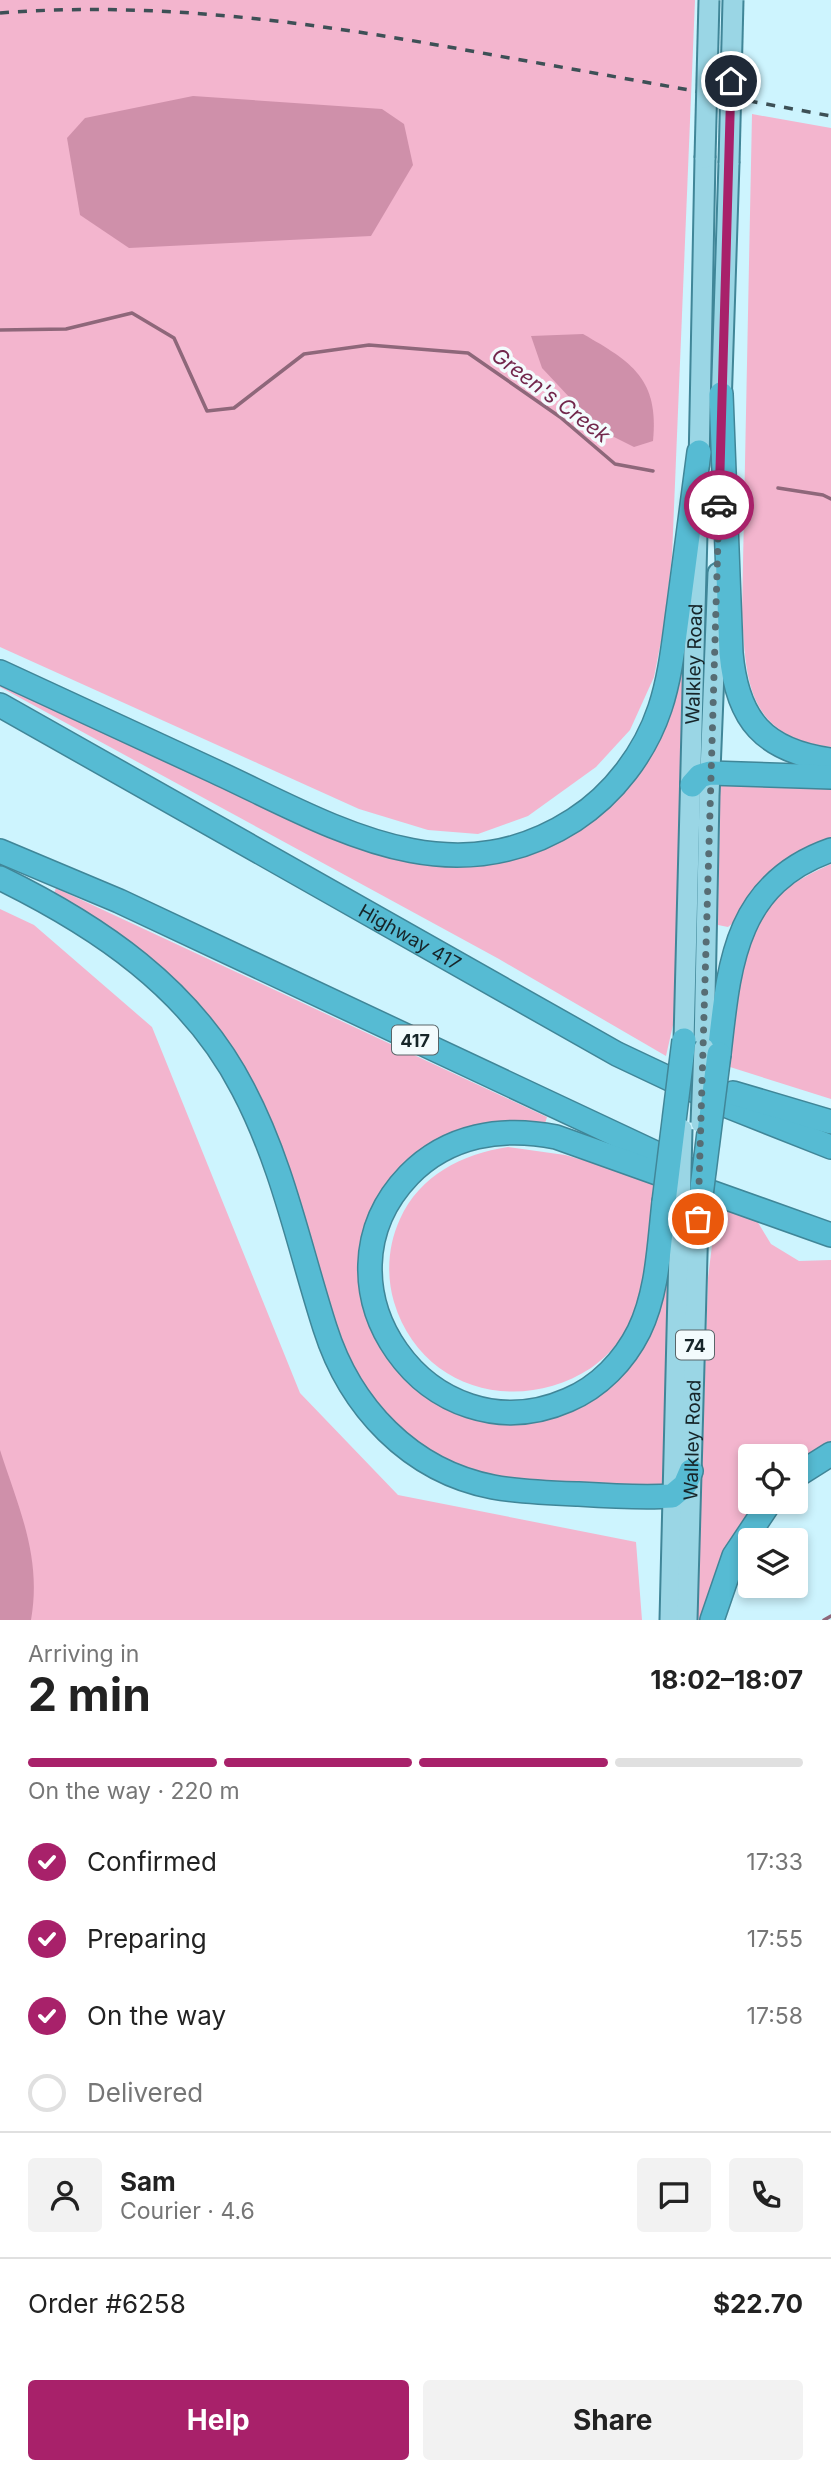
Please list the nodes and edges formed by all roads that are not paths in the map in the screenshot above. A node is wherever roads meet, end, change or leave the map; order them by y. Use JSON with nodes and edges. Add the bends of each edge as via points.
{"nodes":[{"id":1,"x":709,"y":0,"type":"edge"},
{"id":2,"x":733,"y":0,"type":"edge"},
{"id":3,"x":721,"y":394,"type":"junction"},
{"id":4,"x":699,"y":452,"type":"junction"},
{"id":5,"x":0,"y":672,"type":"edge"},
{"id":6,"x":0,"y":705,"type":"edge"},
{"id":7,"x":831,"y":760,"type":"edge"},
{"id":8,"x":831,"y":777,"type":"edge"},
{"id":9,"x":701,"y":779,"type":"junction"},
{"id":10,"x":831,"y":850,"type":"edge"},
{"id":11,"x":0,"y":851,"type":"edge"},
{"id":12,"x":0,"y":878,"type":"edge"},
{"id":13,"x":556,"y":1019,"type":"junction"},
{"id":14,"x":702,"y":1047,"type":"junction"},
{"id":15,"x":831,"y":1122,"type":"edge"},
{"id":16,"x":831,"y":1147,"type":"edge"},
{"id":17,"x":681,"y":1210,"type":"junction"},
{"id":18,"x":831,"y":1225,"type":"edge"},
{"id":19,"x":831,"y":1235,"type":"edge"},
{"id":20,"x":831,"y":1454,"type":"edge"},
{"id":21,"x":808,"y":1468,"type":"edge"},
{"id":22,"x":691,"y":1471,"type":"junction"},
{"id":23,"x":672,"y":1496,"type":"junction"},
{"id":24,"x":762,"y":1514,"type":"edge"},
{"id":25,"x":670,"y":1620,"type":"edge"},
{"id":26,"x":687,"y":1620,"type":"edge"},
{"id":27,"x":712,"y":1620,"type":"edge"}],
"edges":[{"from":1,"to":4,"type":"main road","name":"Walkley Road","bridge":true},
{"from":2,"to":3,"type":"main road","name":"Walkley Road","bridge":true},
{"from":3,"to":7,"type":"highway","via":[[731,653],[737,695],[750,719],[771,741],[795,753]]},
{"from":3,"to":9,"type":"main road","name":"Walkley Road"},
{"from":4,"to":5,"type":"highway","via":[[670,668],[652,727],[625,772],[602,798],[565,825],[518,847],[444,856],[387,847]]},
{"from":4,"to":9,"type":"main road","name":"Walkley Road"},
{"from":6,"to":13,"type":"highway","name":"Highway 417"},
{"from":8,"to":9,"type":"highway"},
{"from":9,"to":14,"type":"main road","name":"Walkley Road"},
{"from":10,"to":14,"type":"highway","via":[[783,874],[748,916]]},
{"from":11,"to":18,"type":"highway","number":"417","via":[[119,901],[656,1155]]},
{"from":12,"to":23,"type":"highway","via":[[53,904],[129,954],[177,999],[220,1050],[272,1151],[340,1368],[369,1413],[393,1437],[439,1469],[494,1487],[543,1493]]},
{"from":13,"to":15,"type":"highway","via":[[727,1091]]},
{"from":13,"to":16,"type":"highway","name":"Highway 417","via":[[724,1105]]},
{"from":14,"to":17,"type":"highway","bridge":true},
{"from":14,"to":17,"type":"highway","bridge":true},
{"from":17,"to":19,"type":"highway","via":[[640,1329],[620,1362],[574,1398],[515,1413],[459,1403],[415,1375],[387,1336],[374,1298],[371,1267],[374,1238],[384,1210],[398,1187],[429,1158],[480,1135],[518,1131],[556,1136]]},
{"from":17,"to":22,"type":"main road","name":"Walkley Road","number":"74"},
{"from":17,"to":23,"type":"main road","name":"Walkley Road","number":"74"},
{"from":20,"to":21,"type":"highway"},
{"from":22,"to":23,"type":"highway"},
{"from":22,"to":26,"type":"main road","name":"Walkley Road","number":"74"},
{"from":23,"to":25,"type":"main road","name":"Walkley Road","number":"74"},
{"from":24,"to":27,"type":"highway","via":[[734,1556]]}]}
